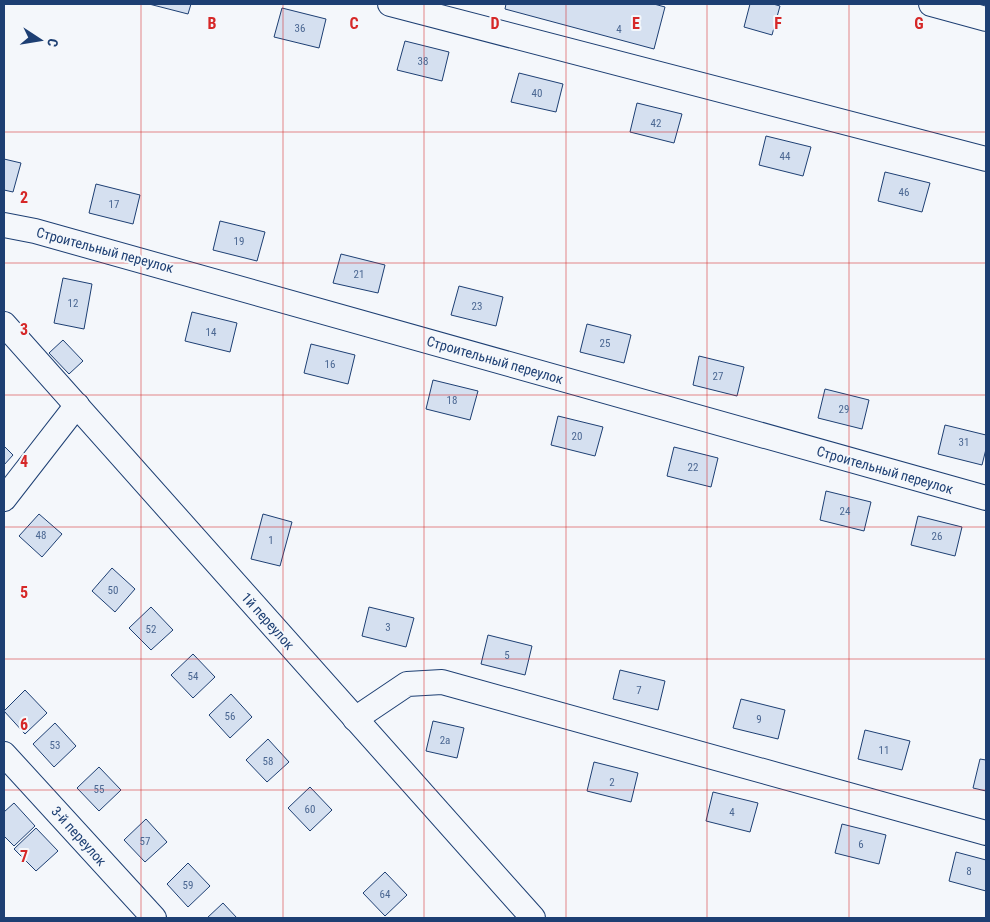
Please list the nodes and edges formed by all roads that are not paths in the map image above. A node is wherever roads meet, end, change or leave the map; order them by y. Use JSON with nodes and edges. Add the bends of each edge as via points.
{"nodes":[{"id":1,"x":390,"y":4,"type":"edge"},
{"id":2,"x":931,"y":4,"type":"edge"},
{"id":3,"x":986,"y":19,"type":"edge"},
{"id":4,"x":986,"y":159,"type":"edge"},
{"id":5,"x":4,"y":224,"type":"edge"},
{"id":6,"x":4,"y":324,"type":"edge"},
{"id":7,"x":76,"y":405,"type":"junction"},
{"id":8,"x":986,"y":498,"type":"edge"},
{"id":9,"x":4,"y":500,"type":"edge"},
{"id":10,"x":355,"y":719,"type":"junction"},
{"id":11,"x":4,"y":754,"type":"edge"},
{"id":12,"x":986,"y":833,"type":"edge"},
{"id":13,"x":154,"y":918,"type":"edge"},
{"id":14,"x":533,"y":918,"type":"edge"}],
"edges":[{"from":1,"to":4,"type":"street"},
{"from":2,"to":3,"type":"street"},
{"from":5,"to":8,"type":"street","name":"Строительный переулок","via":[[35,230]]},
{"from":6,"to":7,"type":"street","name":"1й переулок"},
{"from":7,"to":9,"type":"street"},
{"from":7,"to":10,"type":"street","name":"1й переулок"},
{"from":10,"to":12,"type":"street","via":[[407,684],[442,682]]},
{"from":10,"to":14,"type":"street","name":"1й переулок"},
{"from":11,"to":13,"type":"street","name":"3-й переулок"}]}
